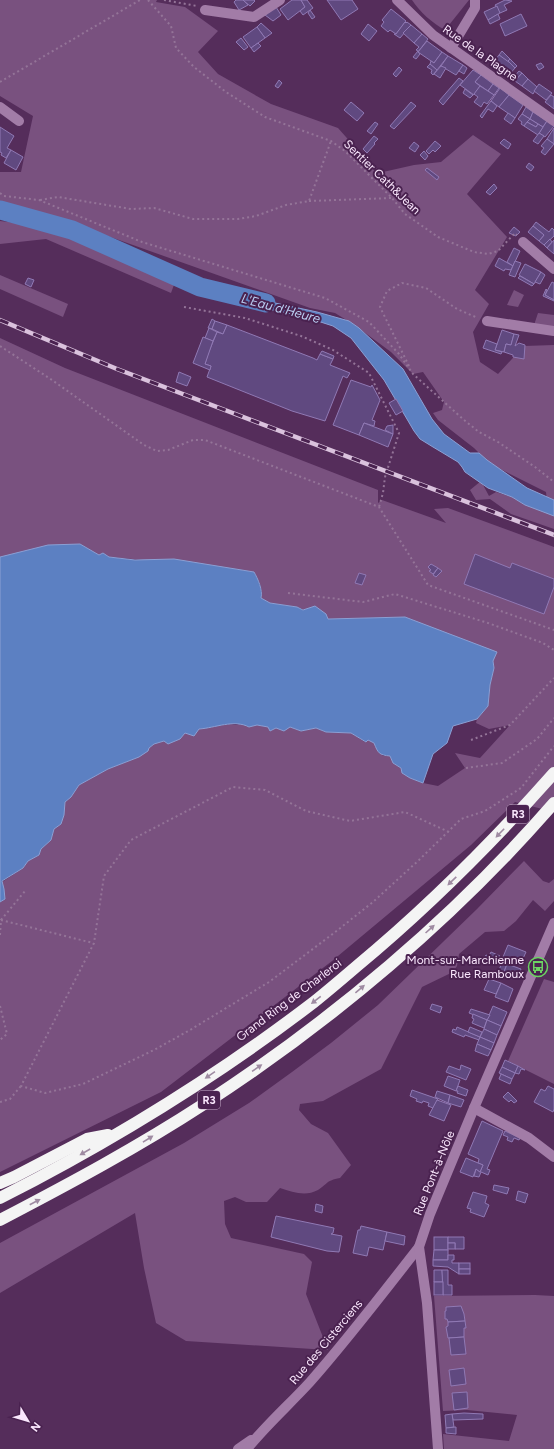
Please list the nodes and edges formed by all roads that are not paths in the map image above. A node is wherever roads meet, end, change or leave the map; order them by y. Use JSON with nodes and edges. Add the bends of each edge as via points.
{"nodes":[{"id":1,"x":280,"y":0,"type":"edge"},
{"id":2,"x":397,"y":0,"type":"edge"},
{"id":3,"x":475,"y":0,"type":"edge"},
{"id":4,"x":205,"y":10,"type":"road end"},
{"id":5,"x":451,"y":48,"type":"junction"},
{"id":6,"x":0,"y":107,"type":"edge"},
{"id":7,"x":19,"y":121,"type":"dead end"},
{"id":8,"x":554,"y":121,"type":"edge"},
{"id":9,"x":523,"y":242,"type":"road end"},
{"id":10,"x":554,"y":269,"type":"edge"},
{"id":11,"x":487,"y":321,"type":"road end"},
{"id":12,"x":554,"y":331,"type":"edge"},
{"id":13,"x":554,"y":773,"type":"edge"},
{"id":14,"x":554,"y":803,"type":"edge"},
{"id":15,"x":554,"y":923,"type":"edge"},
{"id":16,"x":474,"y":1108,"type":"junction"},
{"id":17,"x":119,"y":1132,"type":"junction"},
{"id":18,"x":554,"y":1157,"type":"edge"},
{"id":19,"x":0,"y":1183,"type":"edge"},
{"id":20,"x":0,"y":1198,"type":"edge"},
{"id":21,"x":0,"y":1220,"type":"edge"},
{"id":22,"x":419,"y":1247,"type":"junction"},
{"id":23,"x":258,"y":1435,"type":"junction"},
{"id":24,"x":238,"y":1449,"type":"edge"},
{"id":25,"x":247,"y":1449,"type":"edge"},
{"id":26,"x":438,"y":1449,"type":"edge"}],
"edges":[{"from":1,"to":4,"type":"street","via":[[254,17]]},
{"from":2,"to":5,"type":"street","name":"Rue de la Plagne","via":[[433,35]]},
{"from":3,"to":5,"type":"street","via":[[475,8]]},
{"from":5,"to":8,"type":"street","name":"Rue de la Plagne"},
{"from":6,"to":7,"type":"street"},
{"from":9,"to":10,"type":"street"},
{"from":11,"to":12,"type":"street"},
{"from":13,"to":17,"type":"highway","name":"Grand Ring de Charleroi","number":"R3","one_way":true,"via":[[480,854],[389,940],[260,1042]]},
{"from":21,"to":14,"type":"highway","number":"R3","one_way":true,"via":[[126,1152],[204,1104],[273,1057],[327,1016],[447,914]]},
{"from":15,"to":16,"type":"street","name":"Rue Pont-à-Nôle"},
{"from":16,"to":18,"type":"street","via":[[529,1138]]},
{"from":16,"to":22,"type":"street","name":"Rue Pont-à-Nôle"},
{"from":17,"to":19,"type":"highway","via":[[88,1139]]},
{"from":17,"to":20,"type":"highway","name":"Grand Ring de Charleroi","number":"R3","one_way":true},
{"from":22,"to":23,"type":"street","name":"Rue des Cisterciens","via":[[351,1334],[309,1383]]},
{"from":22,"to":26,"type":"street","name":"Rue Pont-à-Nôle","via":[[427,1303]]},
{"from":23,"to":24,"type":"street"},
{"from":23,"to":25,"type":"street","name":"Rue des Cisterciens"}]}
